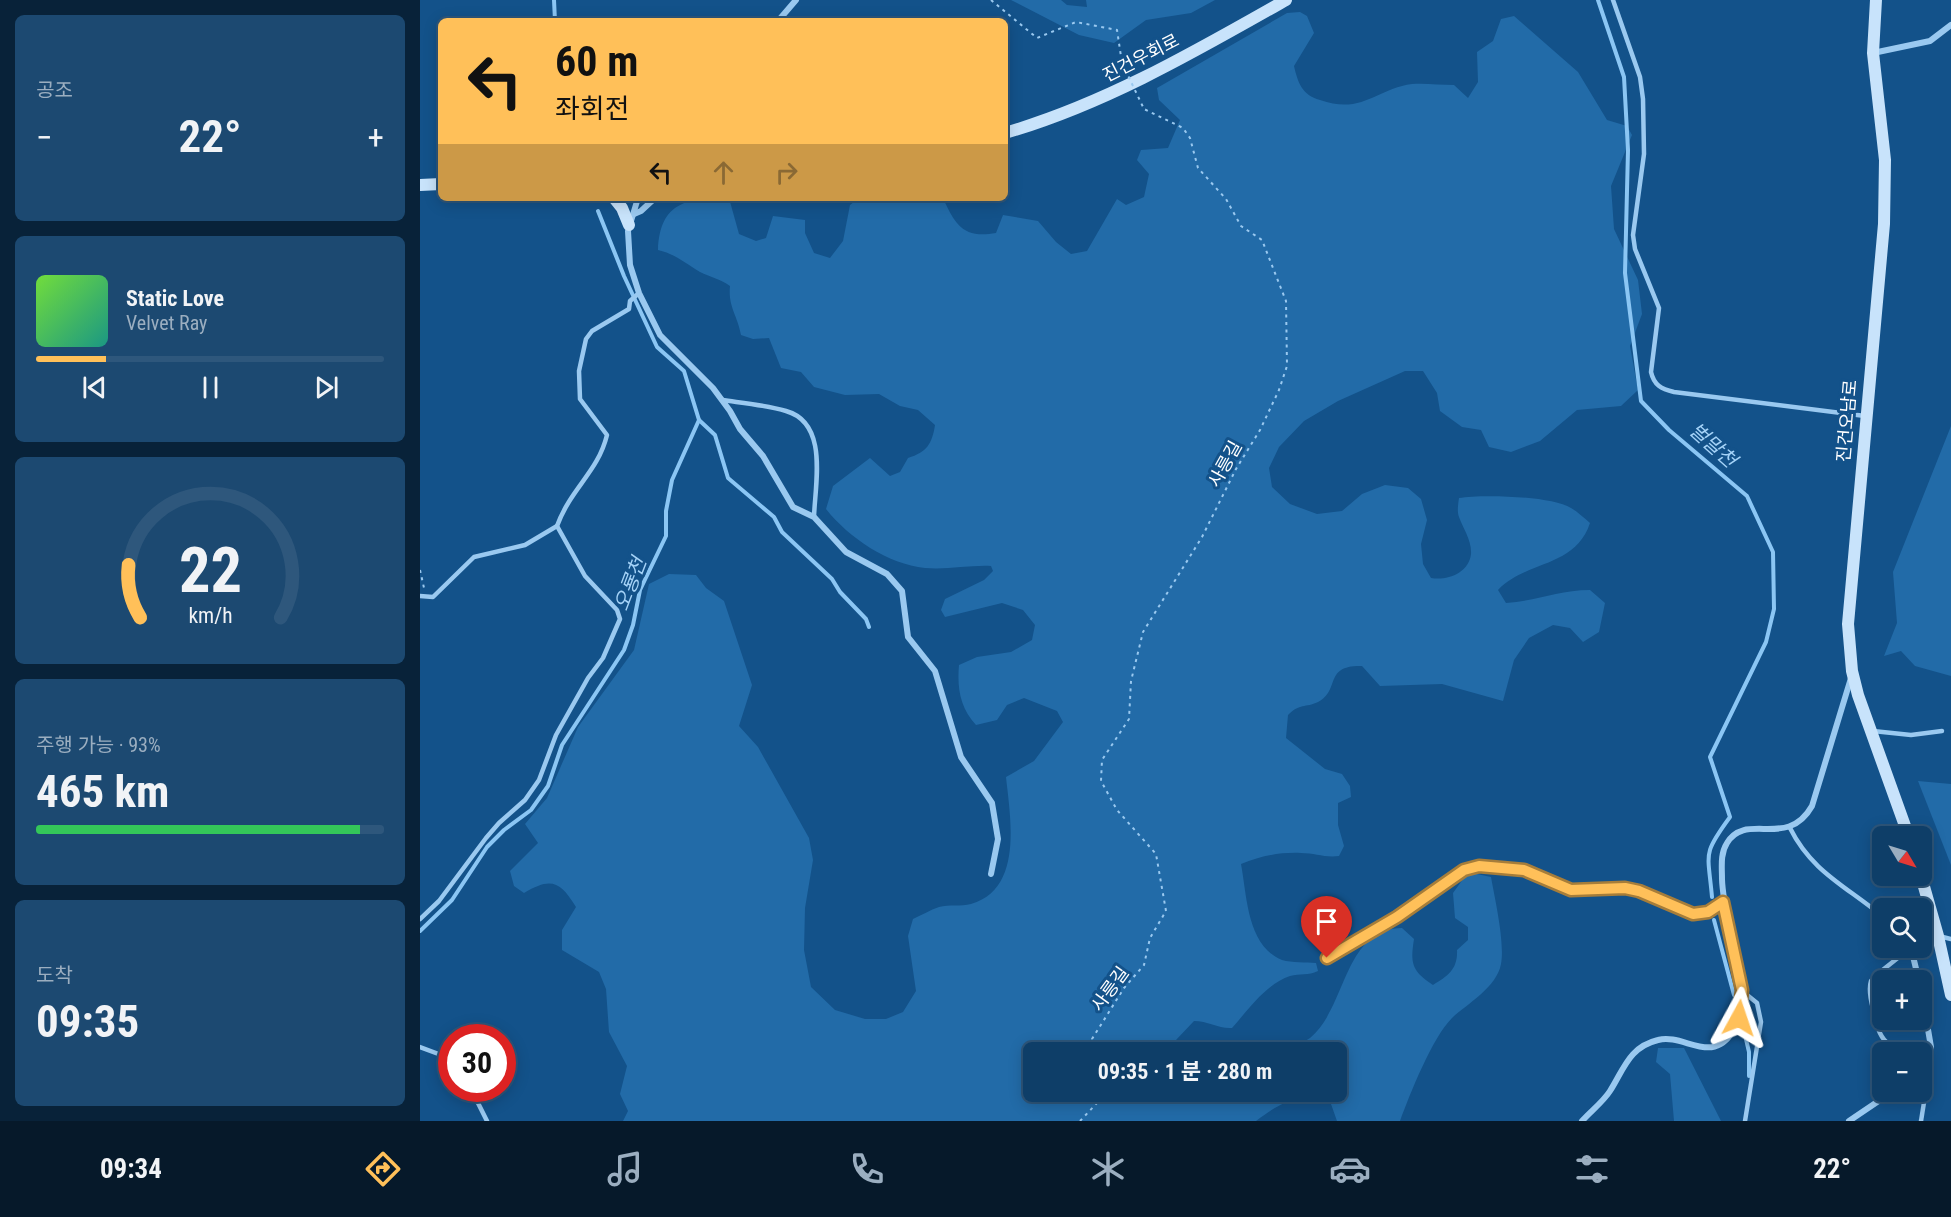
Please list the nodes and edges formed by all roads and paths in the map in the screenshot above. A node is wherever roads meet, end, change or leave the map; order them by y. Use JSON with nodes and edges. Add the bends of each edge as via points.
{"nodes":[{"id":1,"x":796,"y":0,"type":"edge"},
{"id":2,"x":991,"y":0,"type":"edge"},
{"id":3,"x":1286,"y":0,"type":"edge"},
{"id":4,"x":1613,"y":0,"type":"edge"},
{"id":5,"x":1876,"y":0,"type":"edge"},
{"id":6,"x":781,"y":18,"type":"edge"},
{"id":7,"x":1951,"y":25,"type":"edge"},
{"id":8,"x":1873,"y":53,"type":"junction"},
{"id":9,"x":1008,"y":132,"type":"edge"},
{"id":10,"x":438,"y":184,"type":"edge"},
{"id":11,"x":420,"y":185,"type":"edge"},
{"id":12,"x":616,"y":201,"type":"edge"},
{"id":13,"x":637,"y":201,"type":"edge"},
{"id":14,"x":652,"y":201,"type":"edge"},
{"id":15,"x":632,"y":220,"type":"junction"},
{"id":16,"x":638,"y":293,"type":"junction"},
{"id":17,"x":722,"y":400,"type":"junction"},
{"id":18,"x":1865,"y":416,"type":"junction"},
{"id":19,"x":814,"y":517,"type":"junction"},
{"id":20,"x":557,"y":526,"type":"junction"},
{"id":21,"x":420,"y":570,"type":"edge"},
{"id":22,"x":420,"y":596,"type":"edge"},
{"id":23,"x":426,"y":597,"type":"junction"},
{"id":24,"x":1852,"y":671,"type":"junction"},
{"id":25,"x":1870,"y":731,"type":"junction"},
{"id":26,"x":1942,"y":731,"type":"dead end"},
{"id":27,"x":1905,"y":826,"type":"edge"},
{"id":28,"x":1790,"y":828,"type":"junction"},
{"id":29,"x":992,"y":874,"type":"dead end"},
{"id":30,"x":1925,"y":886,"type":"edge"},
{"id":31,"x":1723,"y":902,"type":"junction"},
{"id":32,"x":1872,"y":909,"type":"edge"},
{"id":33,"x":420,"y":919,"type":"edge"},
{"id":34,"x":1945,"y":937,"type":"edge"},
{"id":35,"x":1327,"y":958,"type":"dead end"},
{"id":36,"x":1899,"y":958,"type":"edge"},
{"id":37,"x":1742,"y":990,"type":"junction"},
{"id":38,"x":1951,"y":995,"type":"edge"},
{"id":39,"x":1093,"y":1042,"type":"edge"},
{"id":40,"x":1886,"y":1042,"type":"edge"},
{"id":41,"x":420,"y":1047,"type":"edge"},
{"id":42,"x":438,"y":1054,"type":"edge"},
{"id":43,"x":478,"y":1102,"type":"edge"},
{"id":44,"x":1098,"y":1102,"type":"edge"},
{"id":45,"x":1877,"y":1102,"type":"edge"},
{"id":46,"x":1923,"y":1102,"type":"edge"},
{"id":47,"x":487,"y":1121,"type":"edge"},
{"id":48,"x":1080,"y":1121,"type":"edge"},
{"id":49,"x":1582,"y":1121,"type":"edge"},
{"id":50,"x":1744,"y":1121,"type":"edge"},
{"id":51,"x":1849,"y":1121,"type":"edge"},
{"id":52,"x":1921,"y":1121,"type":"edge"}],
"edges":[{"from":1,"to":6,"type":"street"},
{"from":2,"to":39,"type":"path","name":"사릉길","bridge":true,"via":[[1037,38],[1076,22],[1117,30],[1122,63],[1144,109],[1183,128],[1190,138],[1198,168],[1226,199],[1241,226],[1262,240],[1286,301],[1287,366],[1260,430],[1202,537],[1143,632],[1131,681],[1129,719],[1102,760],[1101,781],[1117,810],[1156,854],[1166,911],[1149,938],[1144,965],[1124,988]]},
{"from":3,"to":9,"type":"main road","name":"진건우회로","via":[[1105,97]]},
{"from":4,"to":18,"type":"lane","via":[[1640,77],[1643,99],[1644,154],[1633,235],[1659,308],[1651,372],[1654,382],[1674,393]]},
{"from":5,"to":8,"type":"main road","name":"진건오남로"},
{"from":7,"to":8,"type":"street","via":[[1930,41]]},
{"from":8,"to":18,"type":"main road","name":"진건오남로","via":[[1883,130],[1885,193]]},
{"from":10,"to":11,"type":"main road"},
{"from":12,"to":15,"type":"main road"},
{"from":13,"to":15,"type":"street"},
{"from":14,"to":15,"type":"street"},
{"from":15,"to":16,"type":"street","via":[[628,239],[630,265]]},
{"from":16,"to":17,"type":"street","via":[[660,335]]},
{"from":16,"to":20,"type":"lane","via":[[630,301],[629,309],[598,326],[586,339],[579,371],[580,399],[608,435],[603,453],[571,495]]},
{"from":17,"to":19,"type":"street","via":[[763,456],[793,507]]},
{"from":17,"to":19,"type":"lane","via":[[788,411],[812,431],[816,448]]},
{"from":18,"to":24,"type":"main road","name":"진건오남로","via":[[1848,624]]},
{"from":19,"to":29,"type":"street","via":[[846,552],[887,574],[902,591],[908,637],[935,671],[961,757],[992,803],[998,839]]},
{"from":20,"to":23,"type":"lane","via":[[525,545],[474,556],[433,597]]},
{"from":20,"to":33,"type":"lane","via":[[585,576],[617,610],[620,619],[603,658],[556,735],[535,786],[499,823],[439,901]]},
{"from":21,"to":23,"type":"path"},
{"from":22,"to":23,"type":"lane"},
{"from":24,"to":25,"type":"main road","name":"진건오남로"},
{"from":24,"to":28,"type":"street","via":[[1812,806]]},
{"from":25,"to":26,"type":"lane","via":[[1911,735]]},
{"from":25,"to":27,"type":"main road","name":"진건오남로"},
{"from":28,"to":31,"type":"street","via":[[1748,830],[1727,842],[1721,862]]},
{"from":28,"to":32,"type":"lane","via":[[1809,859]]},
{"from":30,"to":34,"type":"main road"},
{"from":31,"to":35,"type":"lane","via":[[1708,912],[1693,914],[1639,891],[1571,890],[1524,870],[1479,866],[1464,870],[1397,917]]},
{"from":31,"to":37,"type":"street"},
{"from":34,"to":38,"type":"main road"},
{"from":36,"to":40,"type":"lane","via":[[1871,982],[1877,1031]]},
{"from":37,"to":49,"type":"street","via":[[1739,1018],[1726,1039],[1707,1048],[1659,1040],[1635,1051],[1610,1092]]},
{"from":37,"to":50,"type":"lane","via":[[1757,1003],[1761,1022]]},
{"from":41,"to":42,"type":"lane"},
{"from":43,"to":47,"type":"lane"},
{"from":44,"to":48,"type":"path"},
{"from":45,"to":51,"type":"street"},
{"from":46,"to":52,"type":"lane"}]}
